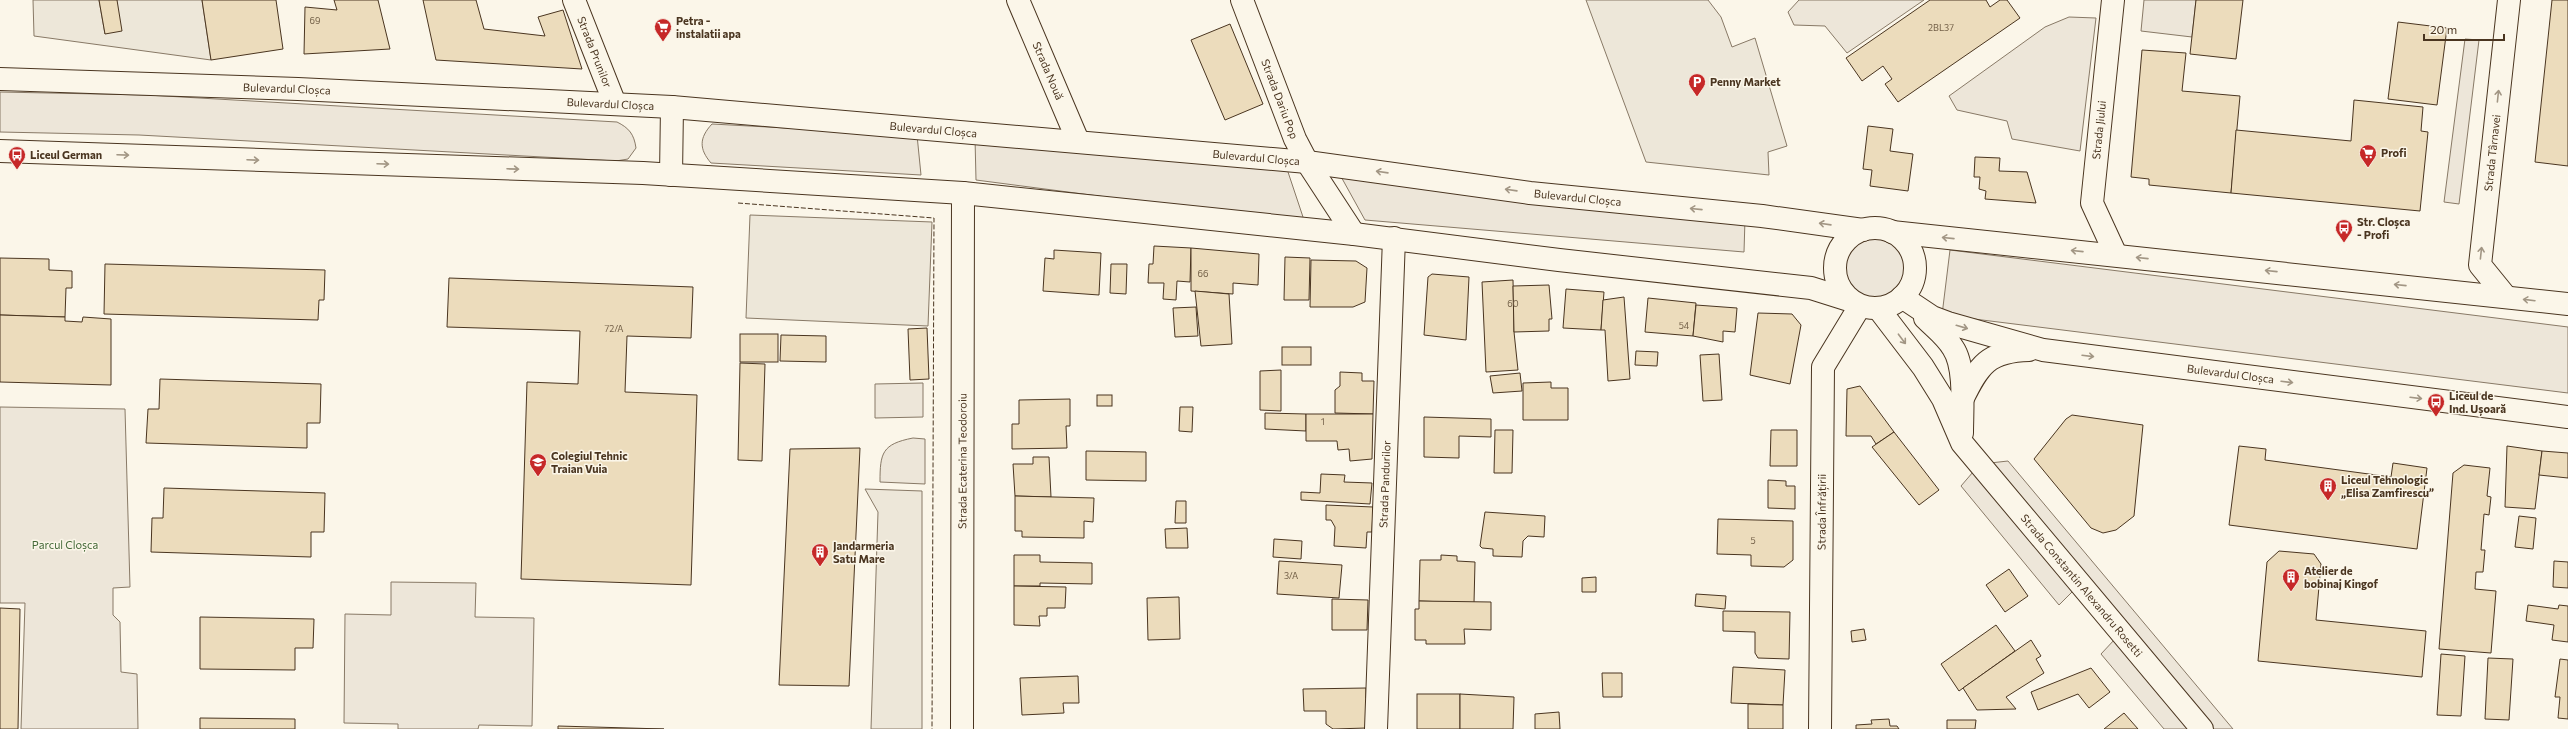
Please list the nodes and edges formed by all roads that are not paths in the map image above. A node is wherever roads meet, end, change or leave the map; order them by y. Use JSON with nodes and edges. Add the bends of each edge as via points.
{"nodes":[{"id":1,"x":574,"y":0,"type":"edge"},
{"id":2,"x":1018,"y":0,"type":"edge"},
{"id":3,"x":1242,"y":0,"type":"edge"},
{"id":4,"x":2113,"y":0,"type":"edge"},
{"id":5,"x":2509,"y":0,"type":"edge"},
{"id":6,"x":0,"y":79,"type":"edge"},
{"id":7,"x":615,"y":104,"type":"junction"},
{"id":8,"x":672,"y":108,"type":"junction"},
{"id":9,"x":1078,"y":141,"type":"junction"},
{"id":10,"x":0,"y":151,"type":"edge"},
{"id":11,"x":1307,"y":162,"type":"junction"},
{"id":12,"x":671,"y":175,"type":"junction"},
{"id":13,"x":963,"y":193,"type":"junction"},
{"id":14,"x":1864,"y":230,"type":"junction"},
{"id":15,"x":1892,"y":232,"type":"junction"},
{"id":16,"x":1354,"y":234,"type":"junction"},
{"id":17,"x":1394,"y":238,"type":"junction"},
{"id":18,"x":2116,"y":255,"type":"junction"},
{"id":19,"x":1902,"y":297,"type":"junction"},
{"id":20,"x":2506,"y":297,"type":"junction"},
{"id":21,"x":2568,"y":304,"type":"edge"},
{"id":22,"x":1863,"y":305,"type":"junction"},
{"id":23,"x":2043,"y":350,"type":"junction"},
{"id":24,"x":1962,"y":401,"type":"junction"},
{"id":25,"x":2568,"y":417,"type":"edge"},
{"id":26,"x":1962,"y":442,"type":"junction"},
{"id":27,"x":962,"y":729,"type":"edge"},
{"id":28,"x":1376,"y":729,"type":"edge"},
{"id":29,"x":1820,"y":729,"type":"edge"},
{"id":30,"x":2202,"y":729,"type":"edge"}],
"edges":[{"from":1,"to":7,"type":"main road","name":"Strada Prunilor"},
{"from":2,"to":9,"type":"main road","name":"Strada Nouă"},
{"from":3,"to":11,"type":"main road","name":"Strada Dariu Pop","via":[[1295,139]]},
{"from":4,"to":18,"type":"main road","name":"Strada Jiului","via":[[2092,203]]},
{"from":20,"to":5,"type":"main road","name":"Strada Târnavei","one_way":true,"via":[[2480,265]]},
{"from":6,"to":7,"type":"main road","name":"Bulevardul Cloșca","via":[[298,89]]},
{"from":7,"to":8,"type":"main road","name":"Bulevardul Cloșca"},
{"from":8,"to":9,"type":"main road","name":"Bulevardul Cloșca"},
{"from":8,"to":12,"type":"main road"},
{"from":9,"to":11,"type":"main road","name":"Bulevardul Cloșca"},
{"from":10,"to":12,"type":"main road","one_way":true},
{"from":14,"to":11,"type":"main road","name":"Bulevardul Cloșca","one_way":true,"via":[[1762,216],[1530,193]]},
{"from":11,"to":16,"type":"main road","name":"Strada Dariu Pop"},
{"from":12,"to":13,"type":"main road"},
{"from":13,"to":16,"type":"main road"},
{"from":13,"to":27,"type":"main road","name":"Strada Ecaterina Teodoroiu"},
{"from":14,"to":15,"type":"main road","via":[[1878,228]]},
{"from":14,"to":22,"type":"main road","via":[[1851,236],[1840,247],[1835,260],[1835,275],[1840,288]]},
{"from":18,"to":15,"type":"main road","one_way":true},
{"from":15,"to":19,"type":"main road","via":[[1904,241],[1912,254],[1915,269],[1912,283]]},
{"from":16,"to":17,"type":"main road"},
{"from":17,"to":22,"type":"main road","via":[[1559,260],[1811,288]]},
{"from":17,"to":28,"type":"main road","name":"Strada Pandurilor"},
{"from":20,"to":18,"type":"main road","one_way":true},
{"from":19,"to":22,"type":"main road","via":[[1891,305]]},
{"from":19,"to":23,"type":"main road","name":"Bulevardul Cloșca","one_way":true,"via":[[1948,323]]},
{"from":19,"to":24,"type":"main road","via":[[1946,337],[1954,349],[1960,363]]},
{"from":21,"to":20,"type":"main road","one_way":true},
{"from":22,"to":26,"type":"main road","name":"Strada Constantin Alexandru Rosetti","one_way":true,"via":[[1923,367],[1943,400]]},
{"from":22,"to":29,"type":"main road","name":"Strada Înfrățirii","via":[[1823,367]]},
{"from":23,"to":24,"type":"main road","via":[[2008,351],[1988,359],[1975,373]]},
{"from":23,"to":25,"type":"main road","name":"Bulevardul Cloșca","one_way":true},
{"from":24,"to":26,"type":"main road"},
{"from":26,"to":30,"type":"main road","name":"Strada Constantin Alexandru Rosetti"}]}
